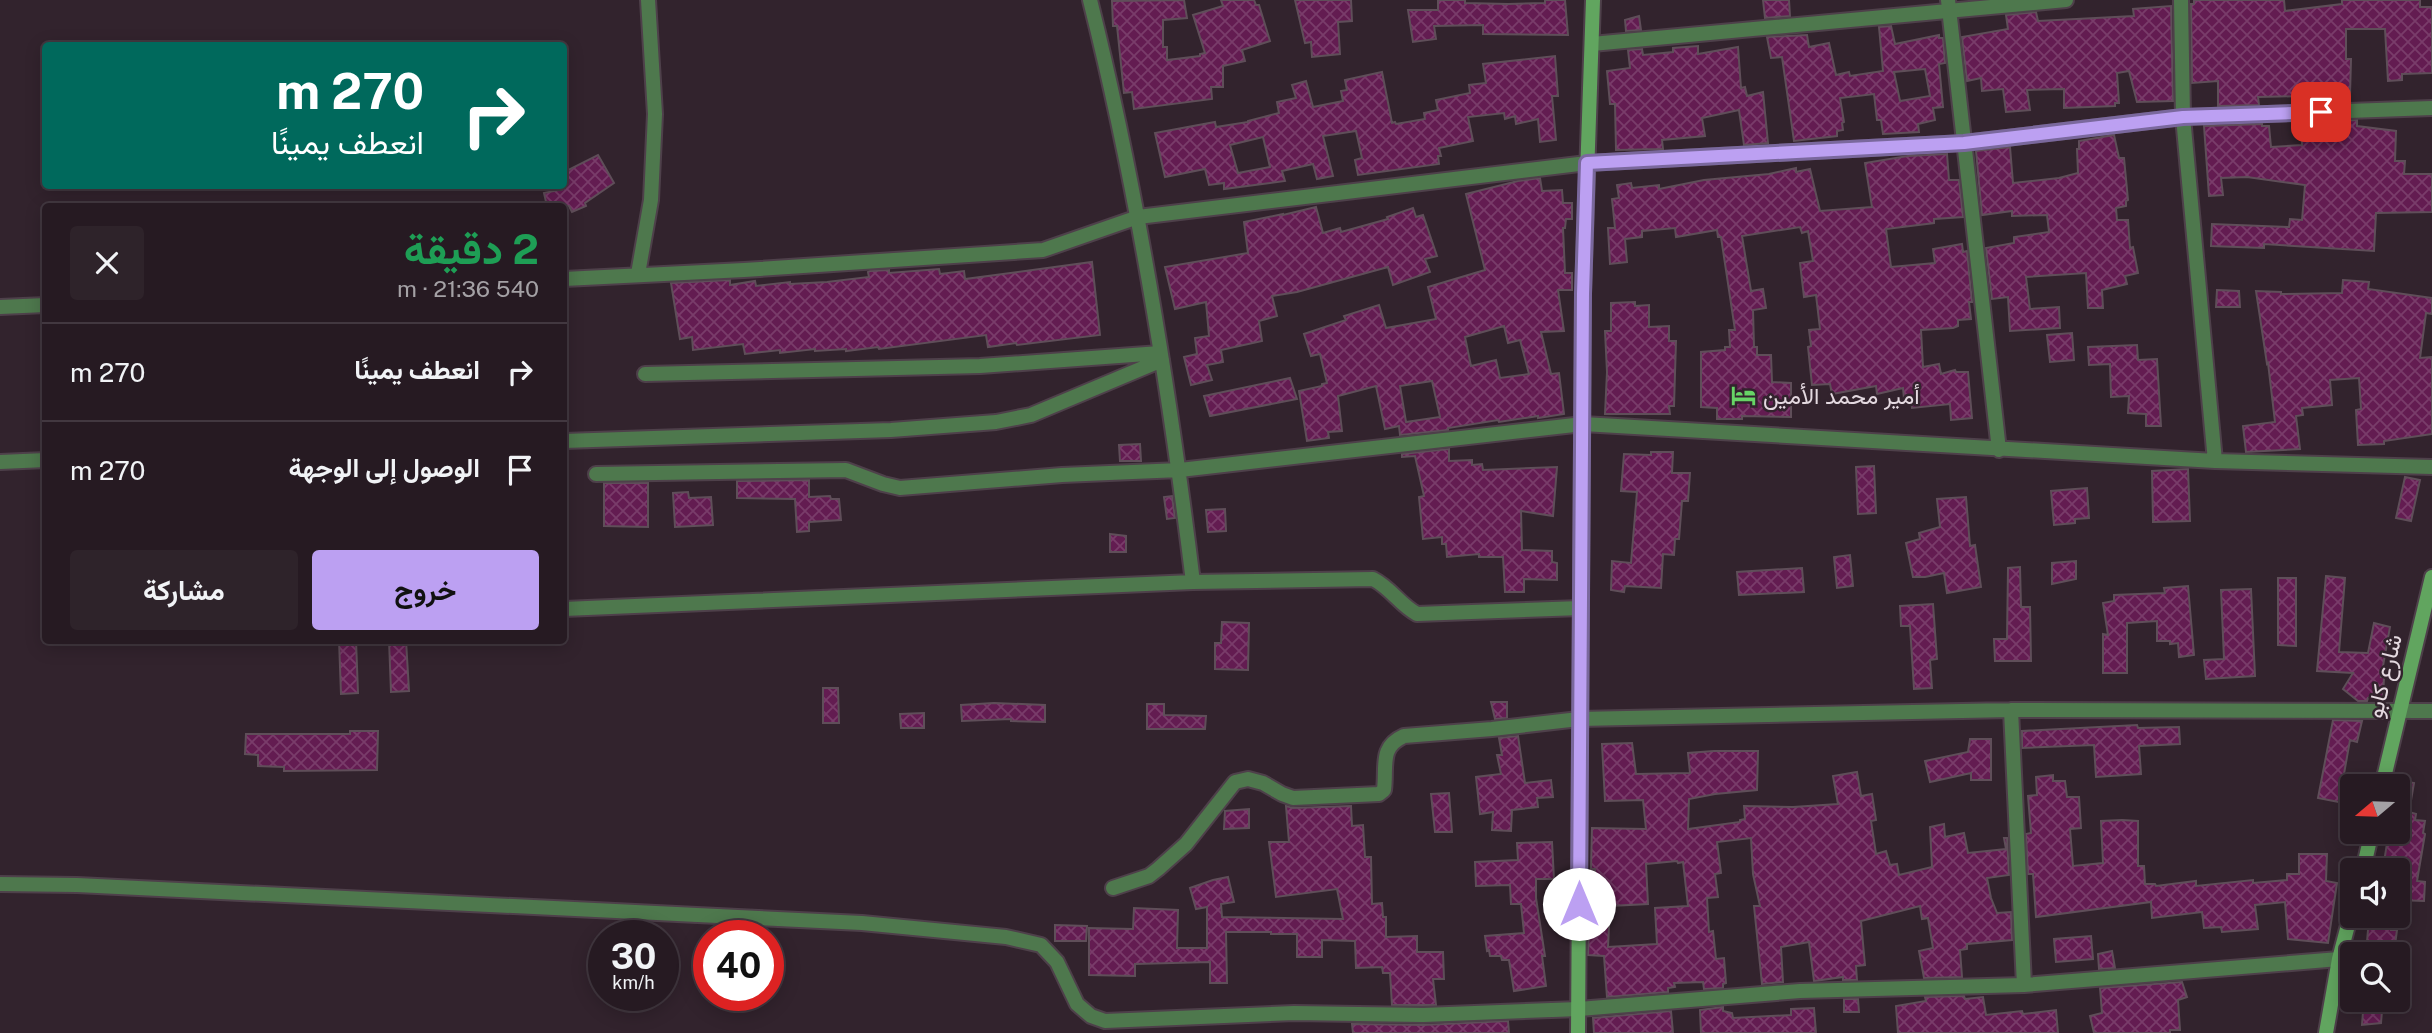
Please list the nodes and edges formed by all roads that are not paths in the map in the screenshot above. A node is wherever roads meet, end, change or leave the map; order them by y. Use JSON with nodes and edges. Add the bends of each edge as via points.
{"nodes":[{"id":1,"x":648,"y":0,"type":"edge"},
{"id":2,"x":1090,"y":0,"type":"edge"},
{"id":3,"x":1593,"y":0,"type":"edge"},
{"id":4,"x":2066,"y":0,"type":"edge"},
{"id":5,"x":2181,"y":0,"type":"edge"},
{"id":6,"x":1948,"y":5,"type":"edge"},
{"id":7,"x":1592,"y":44,"type":"junction"},
{"id":8,"x":2432,"y":108,"type":"edge"},
{"id":9,"x":2183,"y":117,"type":"junction"},
{"id":10,"x":1964,"y":143,"type":"junction"},
{"id":11,"x":1587,"y":163,"type":"junction"},
{"id":12,"x":1138,"y":217,"type":"junction"},
{"id":13,"x":638,"y":274,"type":"junction"},
{"id":14,"x":567,"y":279,"type":"edge"},
{"id":15,"x":42,"y":305,"type":"edge"},
{"id":16,"x":0,"y":307,"type":"edge"},
{"id":17,"x":1161,"y":357,"type":"junction"},
{"id":18,"x":645,"y":374,"type":"dead end"},
{"id":19,"x":1583,"y":424,"type":"junction"},
{"id":20,"x":567,"y":441,"type":"edge"},
{"id":21,"x":1999,"y":450,"type":"junction"},
{"id":22,"x":42,"y":460,"type":"edge"},
{"id":23,"x":2215,"y":461,"type":"junction"},
{"id":24,"x":0,"y":462,"type":"edge"},
{"id":25,"x":2432,"y":467,"type":"edge"},
{"id":26,"x":1180,"y":470,"type":"junction"},
{"id":27,"x":596,"y":474,"type":"dead end"},
{"id":28,"x":2432,"y":577,"type":"edge"},
{"id":29,"x":1193,"y":582,"type":"junction"},
{"id":30,"x":1581,"y":608,"type":"junction"},
{"id":31,"x":567,"y":609,"type":"edge"},
{"id":32,"x":2011,"y":710,"type":"junction"},
{"id":33,"x":2432,"y":711,"type":"edge"},
{"id":34,"x":2398,"y":712,"type":"junction"},
{"id":35,"x":1579,"y":719,"type":"junction"},
{"id":36,"x":2385,"y":774,"type":"edge"},
{"id":37,"x":0,"y":884,"type":"edge"},
{"id":38,"x":1113,"y":888,"type":"dead end"},
{"id":39,"x":2347,"y":928,"type":"edge"},
{"id":40,"x":2339,"y":959,"type":"junction"},
{"id":41,"x":2024,"y":985,"type":"junction"},
{"id":42,"x":1579,"y":1009,"type":"junction"},
{"id":43,"x":1578,"y":1033,"type":"edge"},
{"id":44,"x":2326,"y":1033,"type":"edge"}],
"edges":[{"from":1,"to":13,"type":"street","via":[[655,114],[651,200]]},
{"from":2,"to":12,"type":"street"},
{"from":3,"to":7,"type":"street"},
{"from":4,"to":6,"type":"street"},
{"from":5,"to":9,"type":"street"},
{"from":6,"to":7,"type":"street"},
{"from":6,"to":10,"type":"street"},
{"from":7,"to":11,"type":"street"},
{"from":8,"to":9,"type":"street"},
{"from":9,"to":10,"type":"street"},
{"from":9,"to":23,"type":"street"},
{"from":10,"to":11,"type":"street"},
{"from":10,"to":21,"type":"street"},
{"from":11,"to":12,"type":"street"},
{"from":11,"to":19,"type":"street"},
{"from":12,"to":13,"type":"street","via":[[1043,250]]},
{"from":12,"to":17,"type":"street"},
{"from":13,"to":14,"type":"street"},
{"from":15,"to":16,"type":"street"},
{"from":17,"to":18,"type":"street"},
{"from":17,"to":20,"type":"street","via":[[1031,415],[996,422]]},
{"from":17,"to":26,"type":"street"},
{"from":19,"to":21,"type":"street"},
{"from":19,"to":26,"type":"street"},
{"from":19,"to":30,"type":"street"},
{"from":21,"to":23,"type":"street"},
{"from":22,"to":24,"type":"street"},
{"from":23,"to":25,"type":"street"},
{"from":26,"to":27,"type":"street","via":[[900,488],[846,470]]},
{"from":26,"to":29,"type":"street"},
{"from":28,"to":34,"type":"street","name":"شارع كابو"},
{"from":29,"to":30,"type":"street","via":[[1373,579],[1417,614]]},
{"from":29,"to":31,"type":"street"},
{"from":30,"to":35,"type":"street"},
{"from":32,"to":34,"type":"street"},
{"from":32,"to":35,"type":"street"},
{"from":32,"to":41,"type":"street"},
{"from":33,"to":34,"type":"street"},
{"from":34,"to":36,"type":"street","name":"شارع كابو"},
{"from":35,"to":38,"type":"street","via":[[1404,736],[1391,741],[1386,751],[1384,790],[1379,794],[1293,798],[1248,779],[1235,782],[1186,844],[1158,869]]},
{"from":35,"to":42,"type":"street"},
{"from":37,"to":42,"type":"street","via":[[862,923],[1006,937],[1041,945],[1057,962],[1077,1004],[1105,1021]]},
{"from":39,"to":40,"type":"street"},
{"from":40,"to":41,"type":"street"},
{"from":40,"to":44,"type":"street"},
{"from":41,"to":42,"type":"street","via":[[1800,990]]},
{"from":42,"to":43,"type":"street"}]}
